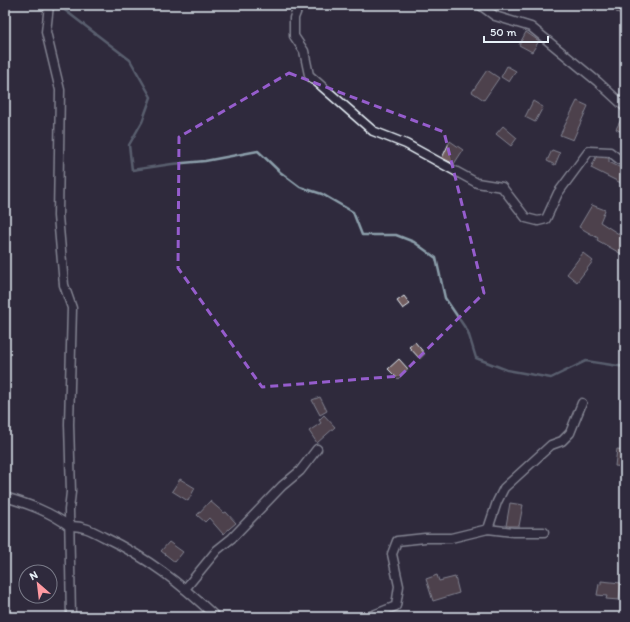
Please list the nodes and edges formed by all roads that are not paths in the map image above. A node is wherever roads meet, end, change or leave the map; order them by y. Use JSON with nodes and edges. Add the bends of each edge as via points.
{"nodes":[{"id":1,"x":49,"y":5,"type":"edge"},
{"id":2,"x":299,"y":5,"type":"edge"},
{"id":3,"x":480,"y":5,"type":"edge"},
{"id":4,"x":625,"y":107,"type":"edge"},
{"id":5,"x":625,"y":160,"type":"edge"},
{"id":6,"x":582,"y":403,"type":"dead end"},
{"id":7,"x":317,"y":449,"type":"dead end"},
{"id":8,"x":5,"y":498,"type":"edge"},
{"id":9,"x":69,"y":526,"type":"junction"},
{"id":10,"x":488,"y":529,"type":"junction"},
{"id":11,"x":544,"y":532,"type":"dead end"},
{"id":12,"x":185,"y":589,"type":"junction"},
{"id":13,"x":72,"y":617,"type":"edge"},
{"id":14,"x":216,"y":617,"type":"edge"},
{"id":15,"x":368,"y":617,"type":"edge"}],
"edges":[{"from":1,"to":9,"type":"street","via":[[46,32],[60,90],[58,216],[64,285],[72,308],[69,424],[72,492]]},
{"from":2,"to":5,"type":"street","via":[[294,18],[294,36],[304,52],[309,75],[373,131],[406,144],[477,183],[502,187],[526,218],[538,221],[546,219],[558,193],[589,151],[610,152],[620,160]]},
{"from":3,"to":4,"type":"street","via":[[495,16],[531,27]]},
{"from":6,"to":10,"type":"street","via":[[570,433],[562,441],[550,445],[504,488]]},
{"from":7,"to":12,"type":"street","via":[[300,472],[282,486],[232,538],[216,550]]},
{"from":8,"to":9,"type":"street","via":[[54,514]]},
{"from":9,"to":12,"type":"street","via":[[76,525],[87,529],[132,550]]},
{"from":9,"to":13,"type":"street"},
{"from":10,"to":11,"type":"street"},
{"from":10,"to":15,"type":"street","via":[[451,538],[397,541],[392,554],[399,586],[396,606]]},
{"from":12,"to":14,"type":"street"}]}
